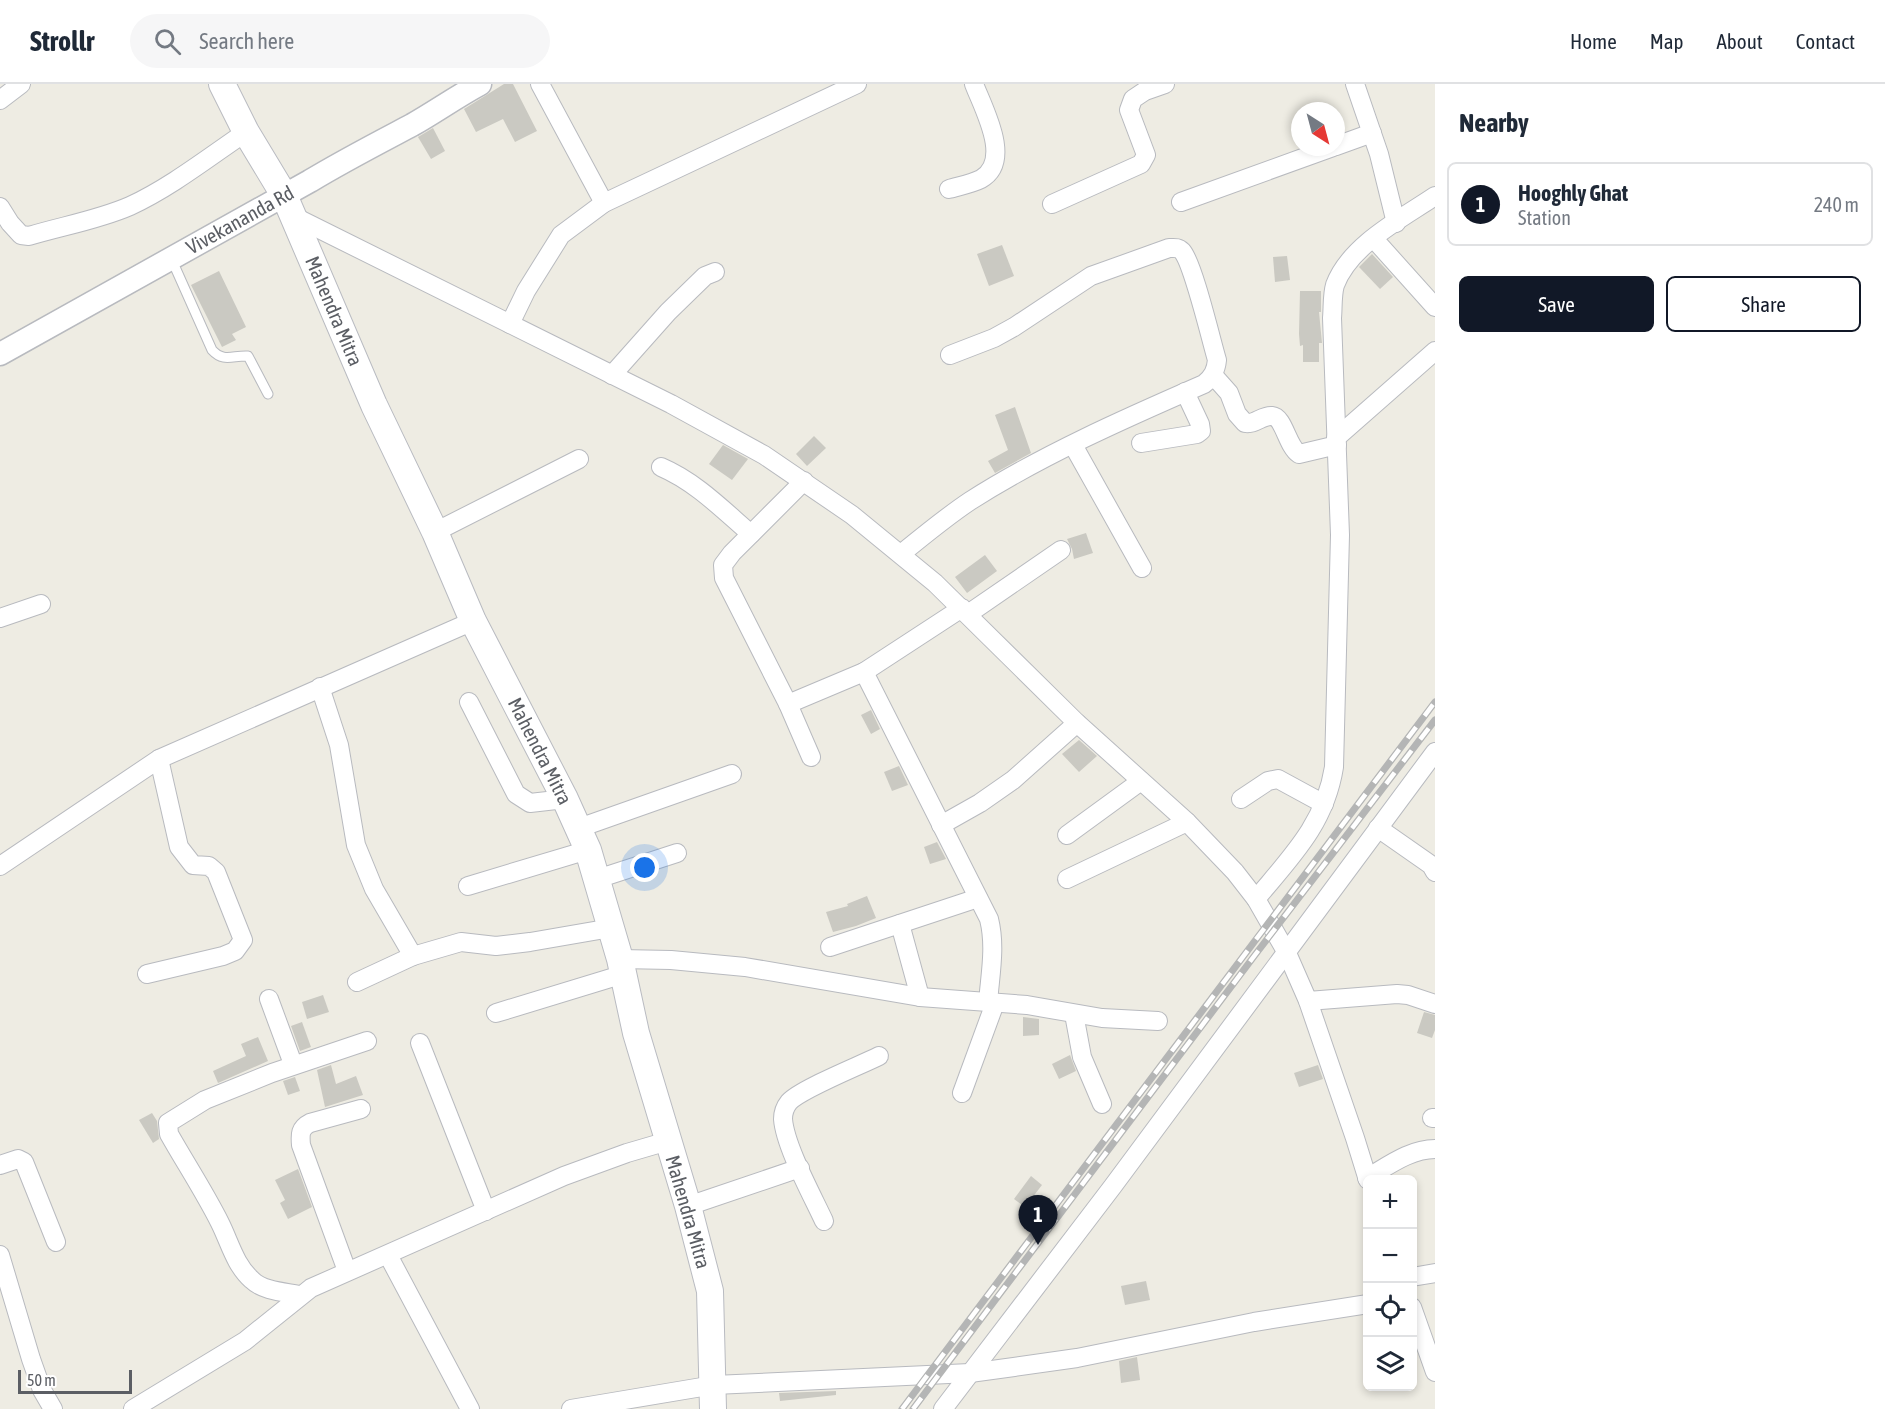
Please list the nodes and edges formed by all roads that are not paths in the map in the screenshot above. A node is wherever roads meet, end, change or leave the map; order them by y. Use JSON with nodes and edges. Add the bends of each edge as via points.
{"nodes":[{"id":1,"x":21,"y":84,"type":"edge"},
{"id":2,"x":222,"y":84,"type":"edge"},
{"id":3,"x":480,"y":84,"type":"edge"},
{"id":4,"x":540,"y":84,"type":"edge"},
{"id":5,"x":857,"y":84,"type":"edge"},
{"id":6,"x":974,"y":84,"type":"edge"},
{"id":7,"x":1165,"y":84,"type":"edge"},
{"id":8,"x":1355,"y":84,"type":"edge"},
{"id":9,"x":0,"y":100,"type":"edge"},
{"id":10,"x":246,"y":132,"type":"junction"},
{"id":11,"x":1372,"y":133,"type":"junction"},
{"id":12,"x":1345,"y":143,"type":"edge"},
{"id":13,"x":1310,"y":156,"type":"edge"},
{"id":14,"x":949,"y":189,"type":"dead end"},
{"id":15,"x":1435,"y":196,"type":"edge"},
{"id":16,"x":1181,"y":202,"type":"dead end"},
{"id":17,"x":604,"y":203,"type":"junction"},
{"id":18,"x":1052,"y":204,"type":"dead end"},
{"id":19,"x":289,"y":206,"type":"junction"},
{"id":20,"x":0,"y":207,"type":"edge"},
{"id":21,"x":1396,"y":223,"type":"junction"},
{"id":22,"x":1374,"y":239,"type":"junction"},
{"id":23,"x":171,"y":258,"type":"junction"},
{"id":24,"x":715,"y":272,"type":"dead end"},
{"id":25,"x":1435,"y":308,"type":"edge"},
{"id":26,"x":510,"y":324,"type":"junction"},
{"id":27,"x":1435,"y":351,"type":"edge"},
{"id":28,"x":0,"y":354,"type":"edge"},
{"id":29,"x":950,"y":354,"type":"dead end"},
{"id":30,"x":612,"y":375,"type":"junction"},
{"id":31,"x":1213,"y":375,"type":"junction"},
{"id":32,"x":1185,"y":392,"type":"junction"},
{"id":33,"x":268,"y":394,"type":"dead end"},
{"id":34,"x":1141,"y":442,"type":"dead end"},
{"id":35,"x":1336,"y":442,"type":"junction"},
{"id":36,"x":1073,"y":445,"type":"junction"},
{"id":37,"x":579,"y":459,"type":"dead end"},
{"id":38,"x":662,"y":467,"type":"dead end"},
{"id":39,"x":804,"y":481,"type":"junction"},
{"id":40,"x":435,"y":532,"type":"junction"},
{"id":41,"x":751,"y":534,"type":"junction"},
{"id":42,"x":1061,"y":550,"type":"dead end"},
{"id":43,"x":901,"y":554,"type":"junction"},
{"id":44,"x":1142,"y":568,"type":"dead end"},
{"id":45,"x":41,"y":604,"type":"dead end"},
{"id":46,"x":965,"y":611,"type":"junction"},
{"id":47,"x":0,"y":618,"type":"edge"},
{"id":48,"x":473,"y":621,"type":"junction"},
{"id":49,"x":864,"y":672,"type":"junction"},
{"id":50,"x":320,"y":687,"type":"junction"},
{"id":51,"x":469,"y":702,"type":"dead end"},
{"id":52,"x":788,"y":704,"type":"junction"},
{"id":53,"x":1077,"y":723,"type":"junction"},
{"id":54,"x":1435,"y":752,"type":"edge"},
{"id":55,"x":811,"y":757,"type":"dead end"},
{"id":56,"x":159,"y":759,"type":"junction"},
{"id":57,"x":732,"y":774,"type":"dead end"},
{"id":58,"x":1141,"y":781,"type":"junction"},
{"id":59,"x":565,"y":799,"type":"junction"},
{"id":60,"x":1241,"y":800,"type":"dead end"},
{"id":61,"x":1324,"y":804,"type":"junction"},
{"id":62,"x":1187,"y":822,"type":"junction"},
{"id":63,"x":941,"y":825,"type":"junction"},
{"id":64,"x":1378,"y":828,"type":"junction"},
{"id":65,"x":1067,"y":835,"type":"dead end"},
{"id":66,"x":584,"y":839,"type":"junction"},
{"id":67,"x":676,"y":853,"type":"dead end"},
{"id":68,"x":0,"y":866,"type":"edge"},
{"id":69,"x":1435,"y":872,"type":"edge"},
{"id":70,"x":597,"y":879,"type":"junction"},
{"id":71,"x":1067,"y":879,"type":"dead end"},
{"id":72,"x":468,"y":886,"type":"dead end"},
{"id":73,"x":978,"y":898,"type":"junction"},
{"id":74,"x":1256,"y":899,"type":"junction"},
{"id":75,"x":900,"y":924,"type":"junction"},
{"id":76,"x":611,"y":928,"type":"junction"},
{"id":77,"x":830,"y":947,"type":"dead end"},
{"id":78,"x":1287,"y":953,"type":"junction"},
{"id":79,"x":413,"y":956,"type":"junction"},
{"id":80,"x":622,"y":967,"type":"junction"},
{"id":81,"x":147,"y":974,"type":"dead end"},
{"id":82,"x":357,"y":982,"type":"dead end"},
{"id":83,"x":920,"y":997,"type":"junction"},
{"id":84,"x":269,"y":999,"type":"dead end"},
{"id":85,"x":1308,"y":1001,"type":"junction"},
{"id":86,"x":992,"y":1003,"type":"junction"},
{"id":87,"x":1435,"y":1004,"type":"edge"},
{"id":88,"x":496,"y":1013,"type":"dead end"},
{"id":89,"x":1074,"y":1014,"type":"junction"},
{"id":90,"x":1158,"y":1021,"type":"dead end"},
{"id":91,"x":367,"y":1041,"type":"dead end"},
{"id":92,"x":420,"y":1043,"type":"dead end"},
{"id":93,"x":879,"y":1056,"type":"dead end"},
{"id":94,"x":293,"y":1064,"type":"junction"},
{"id":95,"x":962,"y":1093,"type":"dead end"},
{"id":96,"x":1102,"y":1104,"type":"dead end"},
{"id":97,"x":361,"y":1109,"type":"dead end"},
{"id":98,"x":668,"y":1141,"type":"junction"},
{"id":99,"x":1435,"y":1149,"type":"edge"},
{"id":100,"x":0,"y":1165,"type":"edge"},
{"id":101,"x":800,"y":1168,"type":"junction"},
{"id":102,"x":1366,"y":1175,"type":"edge"},
{"id":103,"x":1374,"y":1175,"type":"edge"},
{"id":104,"x":688,"y":1206,"type":"junction"},
{"id":105,"x":486,"y":1211,"type":"junction"},
{"id":106,"x":824,"y":1221,"type":"dead end"},
{"id":107,"x":56,"y":1242,"type":"dead end"},
{"id":108,"x":0,"y":1255,"type":"edge"},
{"id":109,"x":388,"y":1255,"type":"junction"},
{"id":110,"x":347,"y":1271,"type":"junction"},
{"id":111,"x":1435,"y":1273,"type":"edge"},
{"id":112,"x":1417,"y":1276,"type":"edge"},
{"id":113,"x":300,"y":1295,"type":"junction"},
{"id":114,"x":1363,"y":1305,"type":"edge"},
{"id":115,"x":1417,"y":1319,"type":"edge"},
{"id":116,"x":1435,"y":1372,"type":"edge"},
{"id":117,"x":970,"y":1373,"type":"junction"},
{"id":118,"x":714,"y":1397,"type":"edge"},
{"id":119,"x":53,"y":1409,"type":"edge"},
{"id":120,"x":133,"y":1409,"type":"edge"},
{"id":121,"x":470,"y":1409,"type":"edge"},
{"id":122,"x":571,"y":1409,"type":"edge"},
{"id":123,"x":942,"y":1409,"type":"edge"}],
"edges":[{"from":1,"to":9,"type":"street"},
{"from":2,"to":10,"type":"main road","name":"Mahendra Mitra"},
{"from":3,"to":19,"type":"street","name":"Vivekananda Rd","via":[[359,152]]},
{"from":4,"to":17,"type":"street"},
{"from":5,"to":17,"type":"street"},
{"from":6,"to":14,"type":"street","via":[[995,137],[995,157],[992,167],[980,179]]},
{"from":7,"to":18,"type":"street","via":[[1133,99],[1129,110],[1146,155],[1141,164]]},
{"from":8,"to":11,"type":"street"},
{"from":10,"to":19,"type":"main road","name":"Mahendra Mitra"},
{"from":10,"to":20,"type":"street","via":[[130,206],[99,216],[29,236],[16,231]]},
{"from":11,"to":12,"type":"street"},
{"from":11,"to":21,"type":"street"},
{"from":13,"to":16,"type":"street"},
{"from":15,"to":21,"type":"street"},
{"from":17,"to":26,"type":"street","via":[[561,235]]},
{"from":19,"to":23,"type":"street","name":"Vivekananda Rd"},
{"from":19,"to":26,"type":"street"},
{"from":19,"to":40,"type":"main road","name":"Mahendra Mitra","via":[[374,405]]},
{"from":21,"to":22,"type":"street"},
{"from":22,"to":25,"type":"street"},
{"from":22,"to":35,"type":"street","via":[[1346,263],[1334,287]]},
{"from":23,"to":28,"type":"street","name":"Vivekananda Rd"},
{"from":23,"to":33,"type":"lane","via":[[212,350],[224,358],[248,356]]},
{"from":24,"to":30,"type":"street","via":[[705,276],[676,304]]},
{"from":26,"to":30,"type":"street"},
{"from":27,"to":35,"type":"street"},
{"from":29,"to":31,"type":"street","via":[[1014,327],[1091,276],[1177,248],[1189,266],[1217,360]]},
{"from":30,"to":39,"type":"street","via":[[743,443]]},
{"from":31,"to":32,"type":"street","via":[[1204,384]]},
{"from":31,"to":35,"type":"street","via":[[1229,393],[1240,420],[1249,424],[1274,416],[1299,454]]},
{"from":32,"to":34,"type":"street","via":[[1201,431]]},
{"from":32,"to":36,"type":"street"},
{"from":35,"to":61,"type":"street","via":[[1340,553],[1334,767]]},
{"from":36,"to":43,"type":"street","via":[[968,502]]},
{"from":36,"to":44,"type":"street"},
{"from":37,"to":40,"type":"street"},
{"from":38,"to":41,"type":"street","via":[[695,487]]},
{"from":39,"to":41,"type":"street"},
{"from":39,"to":43,"type":"street"},
{"from":40,"to":48,"type":"main road","name":"Mahendra Mitra"},
{"from":41,"to":52,"type":"street","via":[[723,565],[724,578]]},
{"from":42,"to":46,"type":"street"},
{"from":43,"to":46,"type":"street"},
{"from":45,"to":47,"type":"street"},
{"from":46,"to":49,"type":"street"},
{"from":46,"to":53,"type":"street"},
{"from":48,"to":50,"type":"street"},
{"from":48,"to":59,"type":"main road","name":"Mahendra Mitra"},
{"from":49,"to":52,"type":"street"},
{"from":49,"to":63,"type":"street"},
{"from":50,"to":56,"type":"street"},
{"from":50,"to":79,"type":"street","via":[[339,745],[356,845],[374,889]]},
{"from":51,"to":59,"type":"street","via":[[516,794],[530,803]]},
{"from":52,"to":55,"type":"street"},
{"from":53,"to":58,"type":"street"},
{"from":53,"to":63,"type":"street","via":[[1013,780]]},
{"from":54,"to":64,"type":"street"},
{"from":56,"to":68,"type":"street"},
{"from":56,"to":81,"type":"street","via":[[179,846],[193,865],[208,866],[216,872],[243,940],[235,951]]},
{"from":57,"to":66,"type":"street"},
{"from":58,"to":62,"type":"street"},
{"from":58,"to":65,"type":"street"},
{"from":59,"to":66,"type":"main road","name":"Mahendra Mitra"},
{"from":60,"to":61,"type":"street","via":[[1268,781],[1278,779]]},
{"from":61,"to":74,"type":"street","via":[[1317,821]]},
{"from":62,"to":71,"type":"street"},
{"from":62,"to":74,"type":"street"},
{"from":63,"to":73,"type":"street"},
{"from":64,"to":69,"type":"street","via":[[1431,865]]},
{"from":64,"to":78,"type":"street"},
{"from":66,"to":70,"type":"main road","name":"Mahendra Mitra"},
{"from":66,"to":72,"type":"street"},
{"from":67,"to":70,"type":"street"},
{"from":70,"to":76,"type":"main road","name":"Mahendra Mitra"},
{"from":73,"to":75,"type":"street"},
{"from":73,"to":86,"type":"street","via":[[993,933]]},
{"from":74,"to":78,"type":"street"},
{"from":75,"to":77,"type":"street"},
{"from":75,"to":83,"type":"street"},
{"from":76,"to":79,"type":"street","via":[[496,946],[461,942]]},
{"from":76,"to":80,"type":"main road","name":"Mahendra Mitra"},
{"from":78,"to":85,"type":"street"},
{"from":78,"to":117,"type":"street"},
{"from":79,"to":82,"type":"street"},
{"from":80,"to":83,"type":"street","via":[[671,960],[745,966]]},
{"from":80,"to":88,"type":"street"},
{"from":80,"to":98,"type":"main road","name":"Mahendra Mitra","via":[[636,1033]]},
{"from":83,"to":86,"type":"street"},
{"from":84,"to":94,"type":"street"},
{"from":85,"to":87,"type":"street","via":[[1397,994]]},
{"from":85,"to":102,"type":"street"},
{"from":86,"to":89,"type":"street"},
{"from":86,"to":95,"type":"street"},
{"from":89,"to":90,"type":"street"},
{"from":89,"to":96,"type":"street","via":[[1082,1057]]},
{"from":91,"to":94,"type":"street"},
{"from":92,"to":105,"type":"street"},
{"from":93,"to":101,"type":"street","via":[[788,1104],[783,1121]]},
{"from":94,"to":113,"type":"street","via":[[205,1100],[167,1126],[245,1273],[253,1282]]},
{"from":97,"to":110,"type":"street","via":[[310,1123],[300,1135]]},
{"from":98,"to":104,"type":"main road","name":"Mahendra Mitra"},
{"from":98,"to":105,"type":"street","via":[[593,1165]]},
{"from":99,"to":103,"type":"street","via":[[1413,1153]]},
{"from":100,"to":107,"type":"street","via":[[18,1159],[24,1162]]},
{"from":101,"to":104,"type":"street"},
{"from":101,"to":106,"type":"street"},
{"from":104,"to":118,"type":"main road","name":"Mahendra Mitra","via":[[710,1291]]},
{"from":105,"to":109,"type":"street"},
{"from":108,"to":119,"type":"street","via":[[31,1359]]},
{"from":109,"to":110,"type":"street"},
{"from":109,"to":121,"type":"street"},
{"from":110,"to":113,"type":"street"},
{"from":111,"to":112,"type":"street"},
{"from":113,"to":120,"type":"street","via":[[245,1341]]},
{"from":114,"to":117,"type":"street","via":[[1254,1322],[1077,1358]]},
{"from":115,"to":116,"type":"street"},
{"from":117,"to":118,"type":"street"},
{"from":117,"to":123,"type":"street"},
{"from":118,"to":122,"type":"street"}]}
